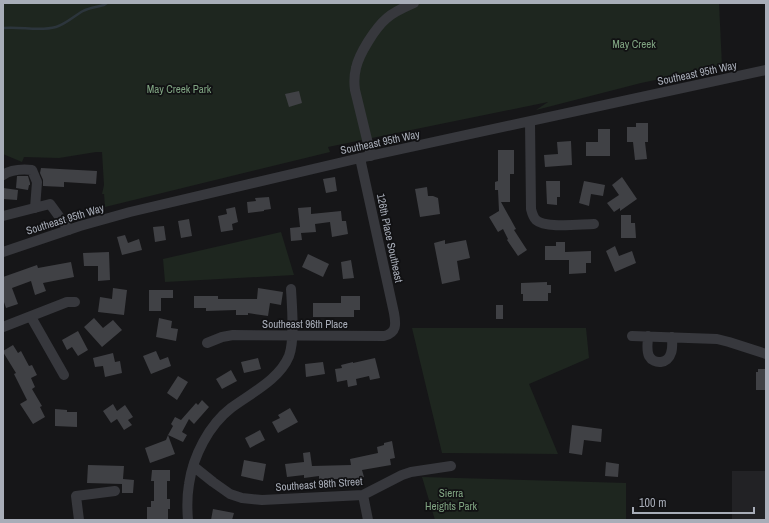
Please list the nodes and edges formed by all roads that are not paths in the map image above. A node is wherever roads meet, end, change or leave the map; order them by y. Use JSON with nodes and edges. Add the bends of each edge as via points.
{"nodes":[{"id":1,"x":414,"y":3,"type":"edge"},
{"id":2,"x":766,"y":70,"type":"edge"},
{"id":3,"x":530,"y":122,"type":"junction"},
{"id":4,"x":372,"y":156,"type":"junction"},
{"id":5,"x":360,"y":158,"type":"junction"},
{"id":6,"x":3,"y":175,"type":"edge"},
{"id":7,"x":35,"y":208,"type":"junction"},
{"id":8,"x":3,"y":216,"type":"edge"},
{"id":9,"x":594,"y":224,"type":"dead end"},
{"id":10,"x":69,"y":230,"type":"junction"},
{"id":11,"x":3,"y":252,"type":"edge"},
{"id":12,"x":291,"y":289,"type":"dead end"},
{"id":13,"x":76,"y":302,"type":"dead end"},
{"id":14,"x":31,"y":317,"type":"junction"},
{"id":15,"x":396,"y":322,"type":"joint"},
{"id":16,"x":3,"y":327,"type":"edge"},
{"id":17,"x":292,"y":335,"type":"junction"},
{"id":18,"x":632,"y":336,"type":"dead end"},
{"id":19,"x":648,"y":336,"type":"junction"},
{"id":20,"x":672,"y":337,"type":"junction"},
{"id":21,"x":207,"y":343,"type":"dead end"},
{"id":22,"x":766,"y":354,"type":"edge"},
{"id":23,"x":64,"y":375,"type":"dead end"},
{"id":24,"x":193,"y":466,"type":"junction"},
{"id":25,"x":451,"y":466,"type":"dead end"},
{"id":26,"x":115,"y":491,"type":"dead end"},
{"id":27,"x":363,"y":495,"type":"junction"},
{"id":28,"x":79,"y":520,"type":"edge"},
{"id":29,"x":188,"y":520,"type":"edge"},
{"id":30,"x":368,"y":520,"type":"edge"}],
"edges":[{"from":1,"to":4,"type":"street","via":[[386,18],[367,44],[356,67],[355,90]]},
{"from":2,"to":3,"type":"street","name":"Southeast 95th Way"},
{"from":3,"to":4,"type":"street","name":"Southeast 95th Way"},
{"from":3,"to":9,"type":"street","via":[[531,208],[535,219],[552,225]]},
{"from":4,"to":5,"type":"street","name":"Southeast 95th Way"},
{"from":5,"to":10,"type":"street","name":"Southeast 95th Way","via":[[130,212]]},
{"from":5,"to":15,"type":"street","name":"126th Place Southeast"},
{"from":6,"to":7,"type":"street","via":[[20,169],[32,170],[37,182]]},
{"from":7,"to":8,"type":"street"},
{"from":7,"to":10,"type":"street","via":[[50,204]]},
{"from":10,"to":11,"type":"street","name":"Southeast 95th Way"},
{"from":12,"to":17,"type":"street"},
{"from":13,"to":14,"type":"street","via":[[67,302]]},
{"from":14,"to":16,"type":"street"},
{"from":14,"to":23,"type":"street"},
{"from":15,"to":17,"type":"street","name":"Southeast 96th Place","via":[[392,332],[384,336]]},
{"from":17,"to":21,"type":"street","name":"Southeast 96th Place","via":[[222,337]]},
{"from":17,"to":24,"type":"street","via":[[292,346],[284,365],[261,388],[230,408],[221,417],[200,448]]},
{"from":18,"to":19,"type":"street"},
{"from":19,"to":20,"type":"street"},
{"from":19,"to":20,"type":"street","via":[[648,354],[652,360],[659,362],[667,360],[671,354]]},
{"from":20,"to":22,"type":"street","via":[[717,339]]},
{"from":24,"to":27,"type":"street","name":"Southeast 98th Street","via":[[230,494],[242,498],[262,500]]},
{"from":24,"to":29,"type":"street","via":[[187,497]]},
{"from":25,"to":27,"type":"street","name":"Southeast 98th Street","via":[[411,472]]},
{"from":26,"to":28,"type":"street","via":[[76,496]]},
{"from":27,"to":30,"type":"street"}]}
